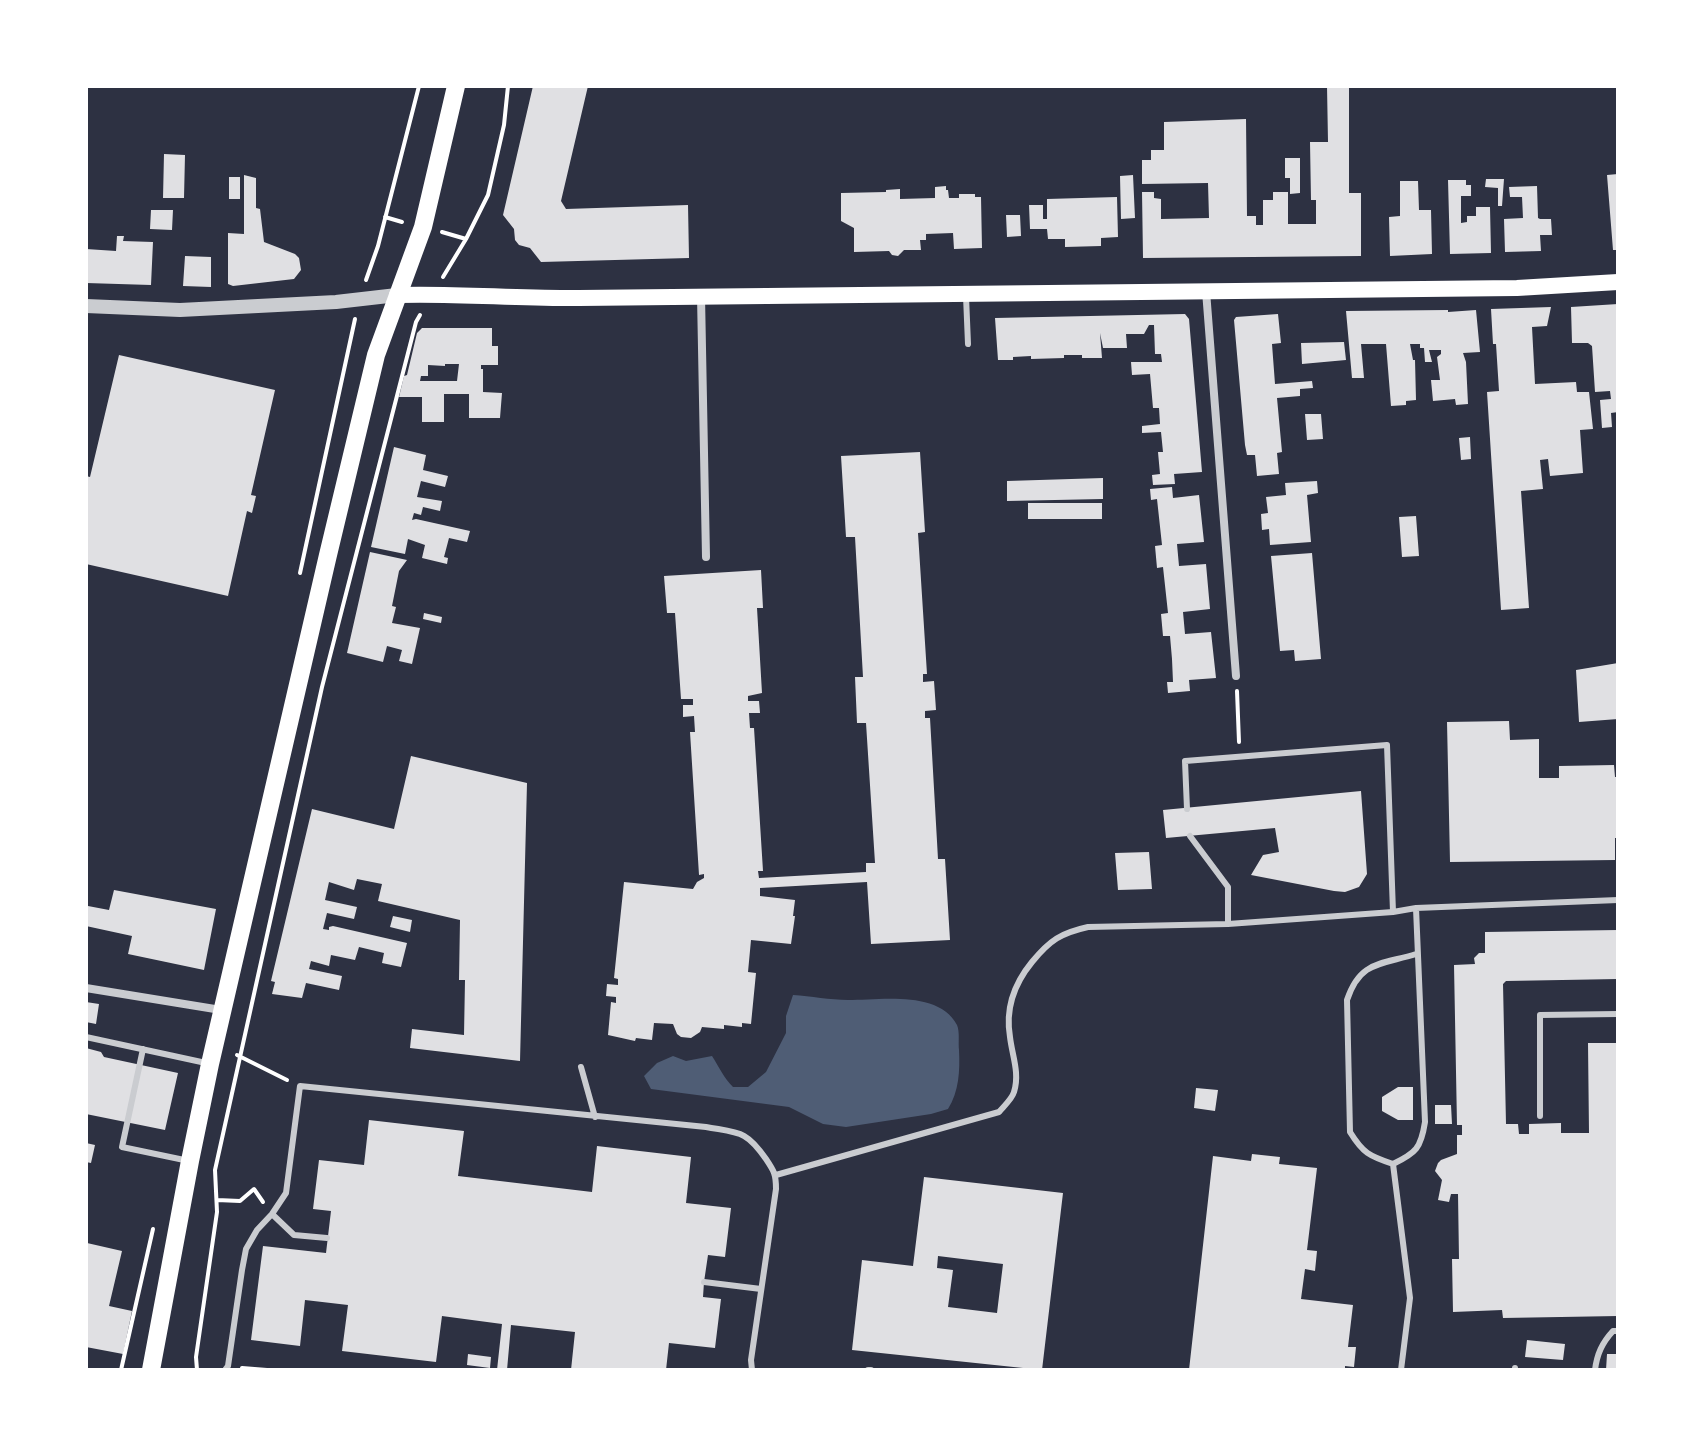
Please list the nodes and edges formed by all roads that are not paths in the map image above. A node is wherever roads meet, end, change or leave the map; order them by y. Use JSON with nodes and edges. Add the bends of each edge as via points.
{"nodes":[{"id":1,"x":456,"y":86,"type":"edge"},
{"id":2,"x":1618,"y":282,"type":"edge"},
{"id":3,"x":1206,"y":291,"type":"junction"},
{"id":4,"x":966,"y":293,"type":"junction"},
{"id":5,"x":397,"y":295,"type":"junction"},
{"id":6,"x":701,"y":295,"type":"junction"},
{"id":7,"x":86,"y":306,"type":"edge"},
{"id":8,"x":968,"y":344,"type":"dead end"},
{"id":9,"x":706,"y":557,"type":"dead end"},
{"id":10,"x":1236,"y":676,"type":"road end"},
{"id":11,"x":1187,"y":809,"type":"dead end"},
{"id":12,"x":1190,"y":836,"type":"dead end"},
{"id":13,"x":1618,"y":900,"type":"edge"},
{"id":14,"x":1416,"y":908,"type":"junction"},
{"id":15,"x":1393,"y":912,"type":"junction"},
{"id":16,"x":1228,"y":924,"type":"junction"},
{"id":17,"x":1416,"y":954,"type":"junction"},
{"id":18,"x":86,"y":988,"type":"edge"},
{"id":19,"x":222,"y":1010,"type":"junction"},
{"id":20,"x":1618,"y":1014,"type":"edge"},
{"id":21,"x":86,"y":1037,"type":"edge"},
{"id":22,"x":143,"y":1049,"type":"junction"},
{"id":23,"x":212,"y":1055,"type":"junction"},
{"id":24,"x":581,"y":1067,"type":"dead end"},
{"id":25,"x":1540,"y":1116,"type":"dead end"},
{"id":26,"x":595,"y":1117,"type":"junction"},
{"id":27,"x":190,"y":1161,"type":"junction"},
{"id":28,"x":1393,"y":1164,"type":"junction"},
{"id":29,"x":776,"y":1175,"type":"junction"},
{"id":30,"x":272,"y":1214,"type":"junction"},
{"id":31,"x":327,"y":1238,"type":"dead end"},
{"id":32,"x":704,"y":1282,"type":"dead end"},
{"id":33,"x":761,"y":1289,"type":"junction"},
{"id":34,"x":1618,"y":1331,"type":"edge"},
{"id":35,"x":227,"y":1368,"type":"edge"},
{"id":36,"x":151,"y":1370,"type":"edge"},
{"id":37,"x":752,"y":1370,"type":"edge"},
{"id":38,"x":1401,"y":1370,"type":"edge"},
{"id":39,"x":1595,"y":1370,"type":"edge"}],
"edges":[{"from":1,"to":5,"type":"main road","via":[[423,227]]},
{"from":2,"to":3,"type":"main road"},
{"from":3,"to":4,"type":"main road"},
{"from":3,"to":10,"type":"street"},
{"from":4,"to":6,"type":"main road"},
{"from":4,"to":8,"type":"lane"},
{"from":5,"to":6,"type":"main road"},
{"from":5,"to":7,"type":"street","via":[[180,310]]},
{"from":5,"to":19,"type":"main road","via":[[373,369]]},
{"from":6,"to":9,"type":"street"},
{"from":11,"to":15,"type":"lane","via":[[1185,761],[1387,745]]},
{"from":12,"to":16,"type":"lane","via":[[1228,887]]},
{"from":13,"to":14,"type":"lane"},
{"from":14,"to":15,"type":"lane"},
{"from":14,"to":17,"type":"lane"},
{"from":15,"to":16,"type":"lane"},
{"from":16,"to":29,"type":"lane","via":[[1067,932],[1047,944],[1010,998],[1014,1094],[999,1112]]},
{"from":17,"to":28,"type":"lane","via":[[1425,1122],[1422,1141],[1411,1155]]},
{"from":17,"to":28,"type":"lane","via":[[1365,969],[1347,1000],[1350,1132],[1361,1149]]},
{"from":18,"to":19,"type":"street"},
{"from":19,"to":23,"type":"main road"},
{"from":20,"to":25,"type":"lane","via":[[1540,1015]]},
{"from":21,"to":22,"type":"lane"},
{"from":22,"to":23,"type":"lane"},
{"from":22,"to":27,"type":"lane","via":[[122,1147]]},
{"from":23,"to":27,"type":"main road"},
{"from":24,"to":26,"type":"lane"},
{"from":26,"to":29,"type":"lane","via":[[740,1133],[753,1141]]},
{"from":26,"to":30,"type":"lane","via":[[300,1086],[286,1193]]},
{"from":27,"to":36,"type":"main road"},
{"from":28,"to":38,"type":"lane","via":[[1410,1298]]},
{"from":29,"to":33,"type":"lane"},
{"from":30,"to":31,"type":"lane","via":[[294,1235]]},
{"from":30,"to":35,"type":"lane","via":[[246,1249]]},
{"from":32,"to":33,"type":"lane"},
{"from":33,"to":37,"type":"lane"},
{"from":34,"to":39,"type":"lane","via":[[1603,1342]]}]}
